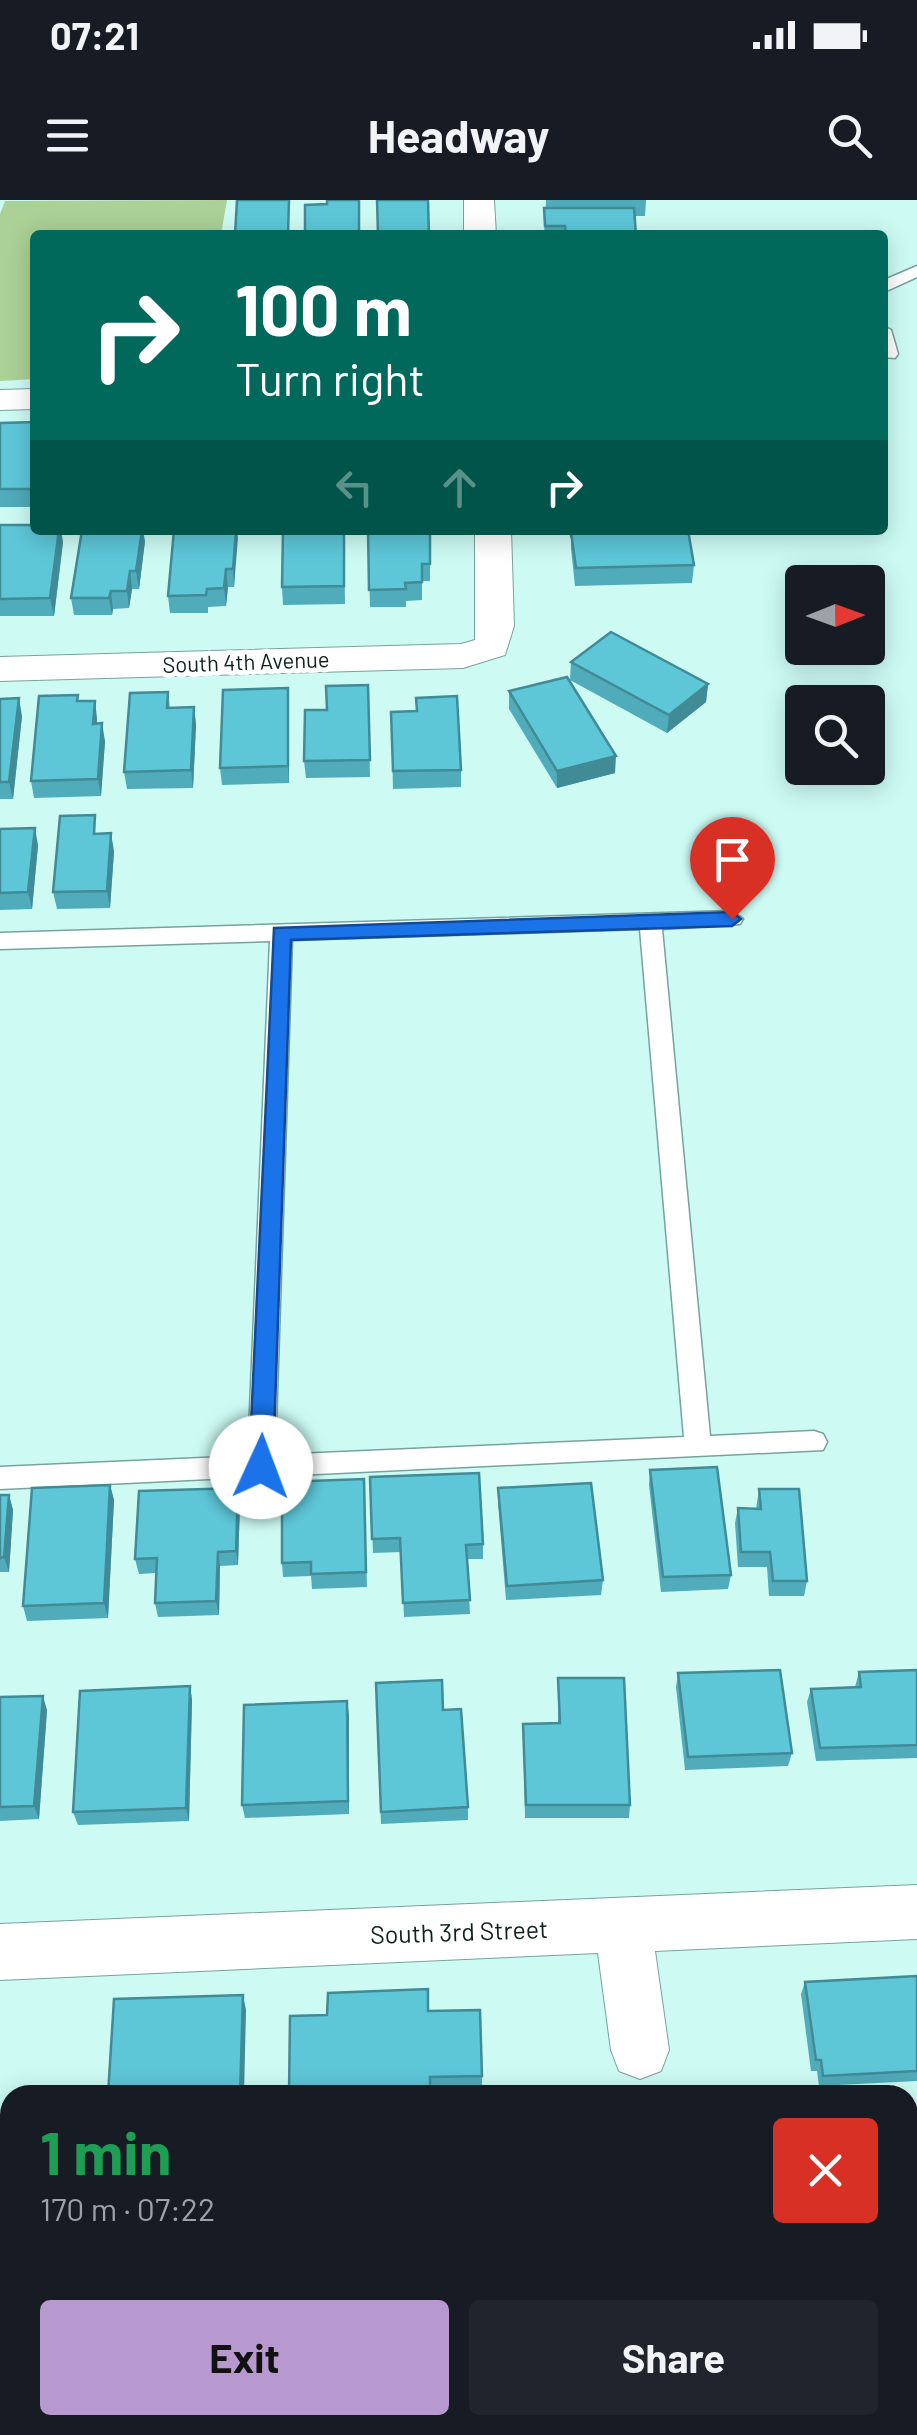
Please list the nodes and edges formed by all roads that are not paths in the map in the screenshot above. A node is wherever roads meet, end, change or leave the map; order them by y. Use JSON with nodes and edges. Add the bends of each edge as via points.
{"nodes":[{"id":1,"x":478,"y":200,"type":"edge"},
{"id":2,"x":480,"y":230,"type":"edge"},
{"id":3,"x":917,"y":270,"type":"edge"},
{"id":4,"x":888,"y":285,"type":"edge"},
{"id":5,"x":888,"y":348,"type":"edge"},
{"id":6,"x":890,"y":354,"type":"dead end"},
{"id":7,"x":30,"y":399,"type":"edge"},
{"id":8,"x":0,"y":400,"type":"edge"},
{"id":9,"x":493,"y":535,"type":"edge"},
{"id":10,"x":0,"y":669,"type":"edge"},
{"id":11,"x":732,"y":919,"type":"dead end"},
{"id":12,"x":650,"y":922,"type":"junction"},
{"id":13,"x":281,"y":933,"type":"junction"},
{"id":14,"x":0,"y":941,"type":"edge"},
{"id":15,"x":814,"y":1442,"type":"dead end"},
{"id":16,"x":698,"y":1447,"type":"junction"},
{"id":17,"x":261,"y":1467,"type":"junction"},
{"id":18,"x":0,"y":1478,"type":"edge"},
{"id":19,"x":917,"y":1912,"type":"edge"},
{"id":20,"x":623,"y":1925,"type":"junction"},
{"id":21,"x":0,"y":1952,"type":"edge"},
{"id":22,"x":640,"y":2050,"type":"dead end"}],
"edges":[{"from":1,"to":2,"type":"street"},
{"from":3,"to":4,"type":"lane"},
{"from":5,"to":6,"type":"lane"},
{"from":7,"to":8,"type":"street"},
{"from":9,"to":10,"type":"street","name":"South 4th Avenue","via":[[492,648],[462,656]]},
{"from":11,"to":12,"type":"lane"},
{"from":12,"to":13,"type":"lane"},
{"from":12,"to":16,"type":"lane"},
{"from":13,"to":14,"type":"lane"},
{"from":13,"to":17,"type":"lane"},
{"from":15,"to":16,"type":"lane"},
{"from":16,"to":17,"type":"lane"},
{"from":17,"to":18,"type":"lane"},
{"from":19,"to":20,"type":"street","name":"South 3rd Street"},
{"from":20,"to":21,"type":"street","name":"South 3rd Street"},
{"from":20,"to":22,"type":"street"}]}
